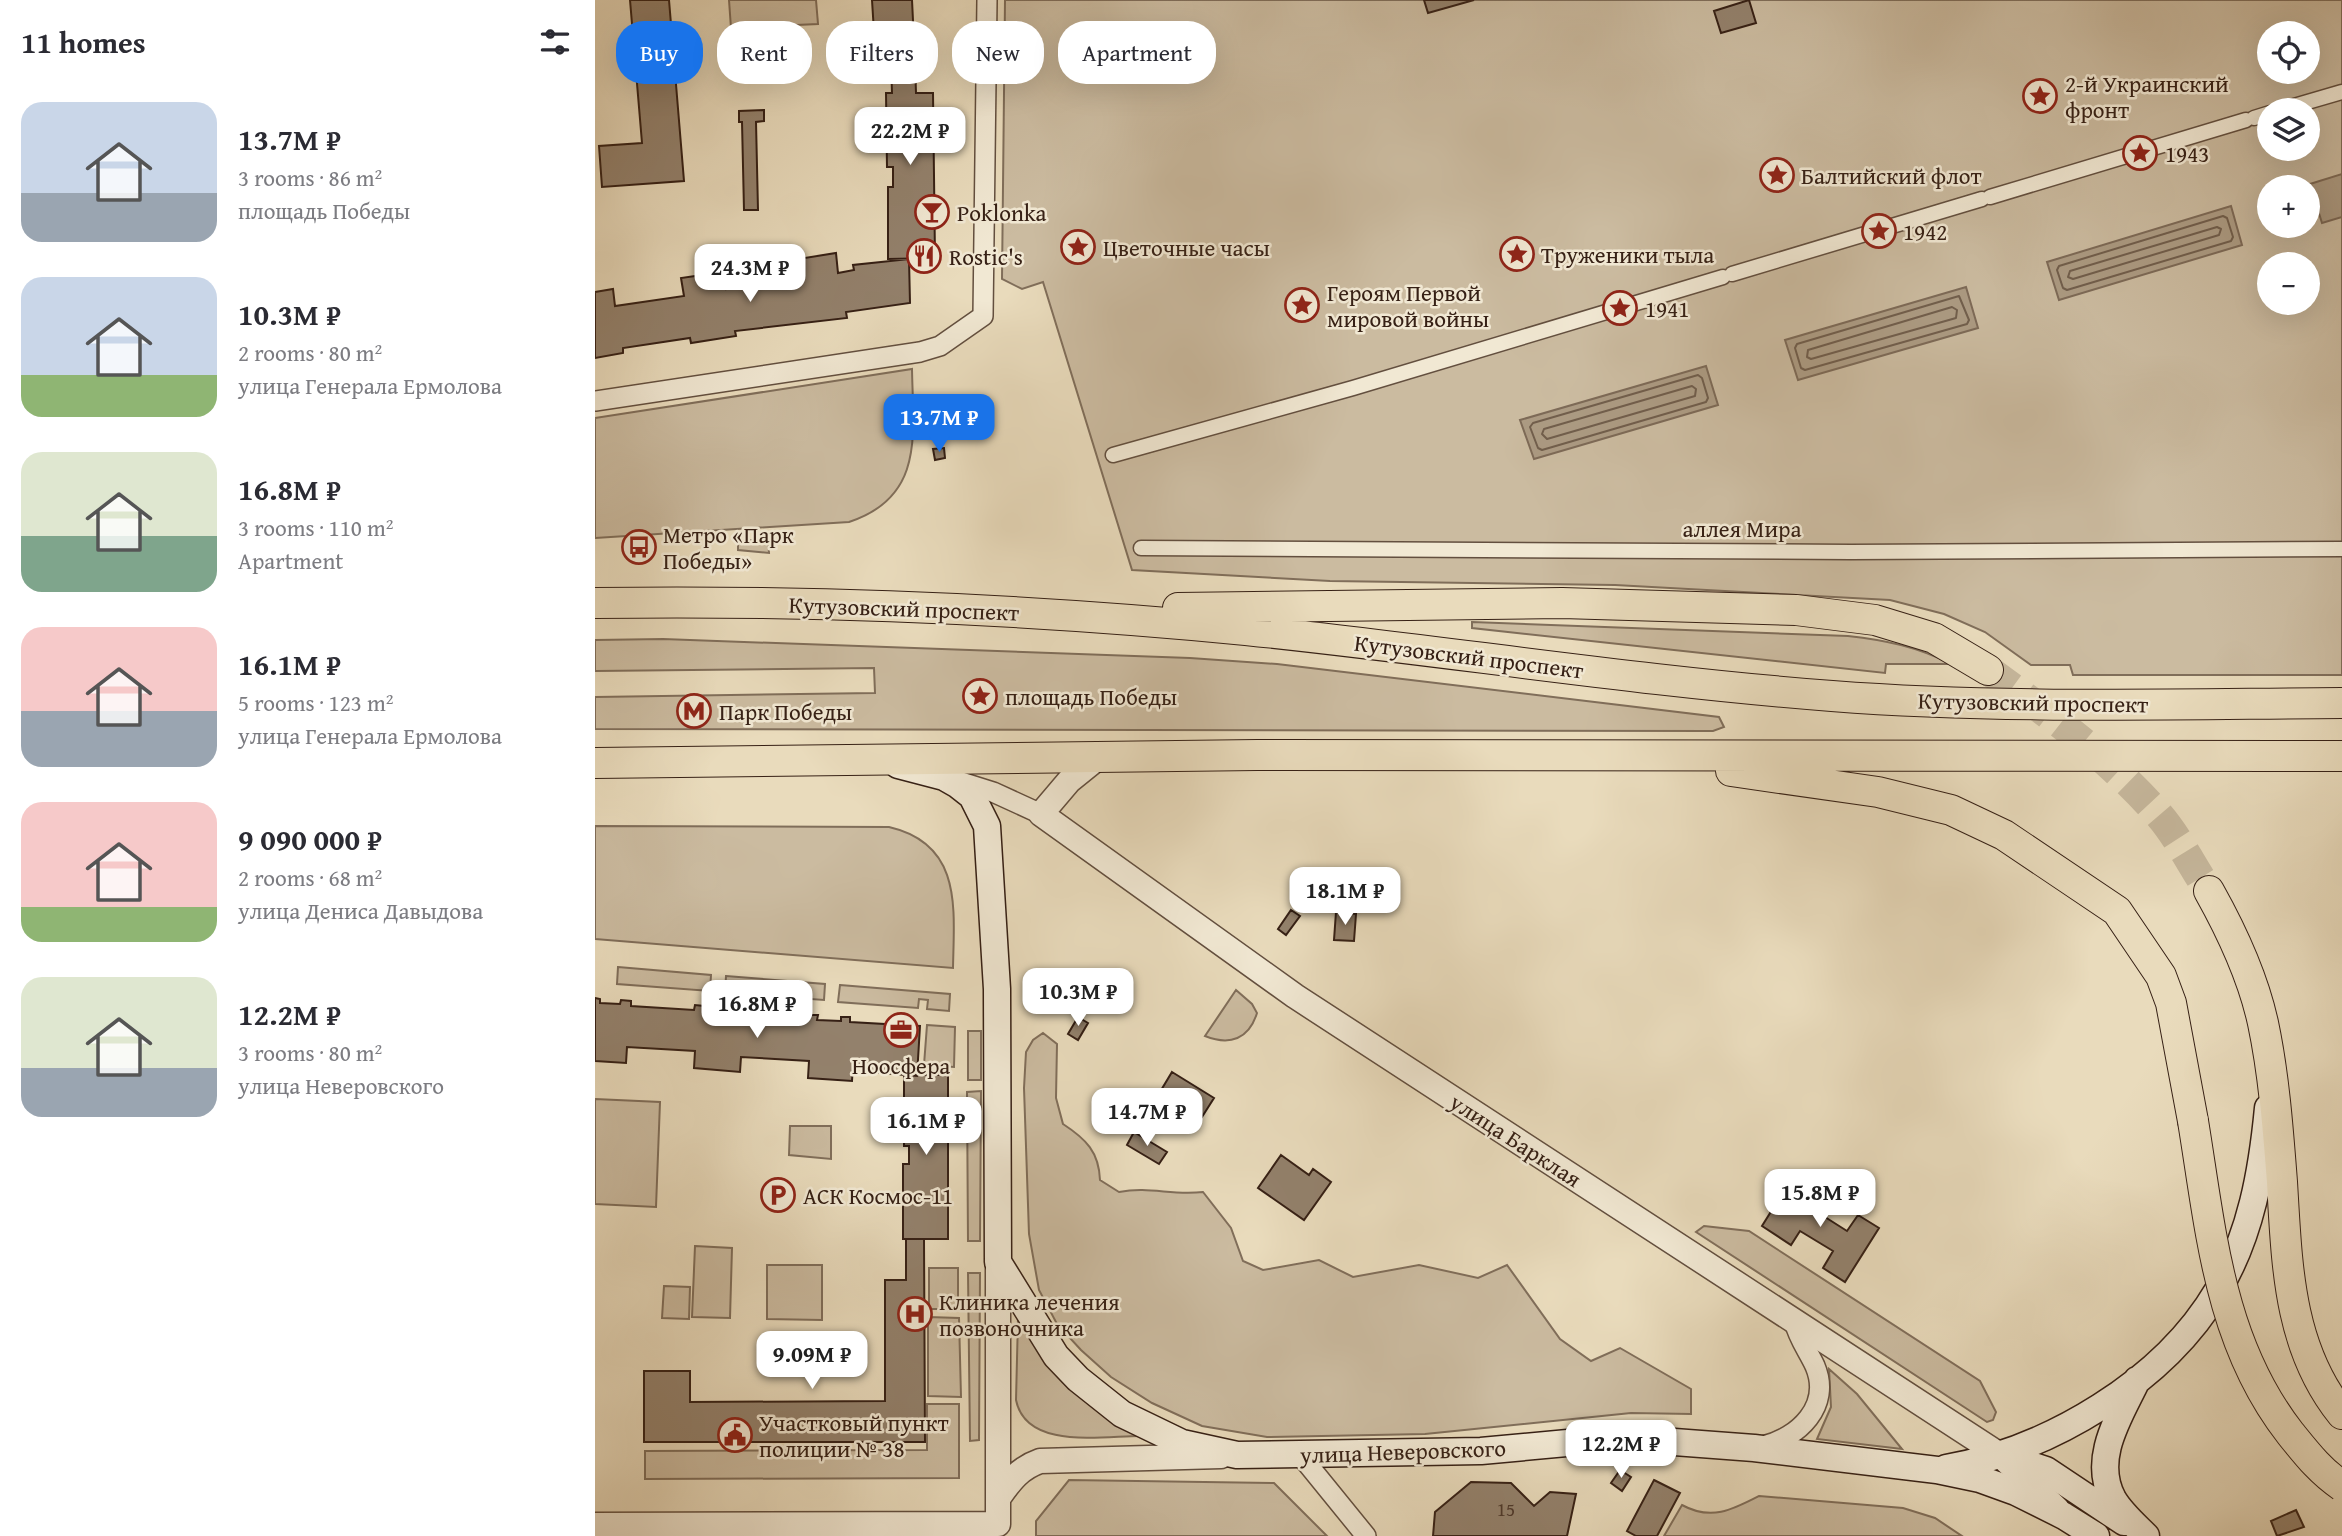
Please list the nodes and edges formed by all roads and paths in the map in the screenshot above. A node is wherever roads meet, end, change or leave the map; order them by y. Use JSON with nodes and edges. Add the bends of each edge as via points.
{"nodes":[{"id":1,"x":987,"y":0,"type":"edge"},
{"id":2,"x":2342,"y":92,"type":"edge"},
{"id":3,"x":2320,"y":98,"type":"edge"},
{"id":4,"x":2257,"y":117,"type":"edge"},
{"id":5,"x":595,"y":401,"type":"edge"},
{"id":6,"x":1114,"y":455,"type":"dead end"},
{"id":7,"x":1142,"y":548,"type":"dead end"},
{"id":8,"x":2342,"y":549,"type":"edge"},
{"id":9,"x":595,"y":603,"type":"edge"},
{"id":10,"x":984,"y":610,"type":"junction"},
{"id":11,"x":1988,"y":670,"type":"tunnel mouth"},
{"id":12,"x":2342,"y":703,"type":"edge"},
{"id":13,"x":1574,"y":755,"type":"junction"},
{"id":14,"x":1100,"y":756,"type":"junction"},
{"id":15,"x":2342,"y":756,"type":"edge"},
{"id":16,"x":879,"y":761,"type":"junction"},
{"id":17,"x":595,"y":763,"type":"edge"},
{"id":18,"x":944,"y":777,"type":"junction"},
{"id":19,"x":1041,"y":814,"type":"junction"},
{"id":20,"x":2209,"y":891,"type":"tunnel mouth"},
{"id":21,"x":2271,"y":1079,"type":"junction"},
{"id":22,"x":997,"y":1262,"type":"junction"},
{"id":23,"x":1794,"y":1321,"type":"junction"},
{"id":24,"x":2138,"y":1379,"type":"junction"},
{"id":25,"x":2342,"y":1414,"type":"edge"},
{"id":26,"x":1754,"y":1448,"type":"junction"},
{"id":27,"x":1237,"y":1455,"type":"junction"},
{"id":28,"x":2000,"y":1455,"type":"junction"},
{"id":29,"x":1301,"y":1456,"type":"junction"},
{"id":30,"x":1937,"y":1470,"type":"junction"},
{"id":31,"x":2342,"y":1486,"type":"edge"},
{"id":32,"x":999,"y":1497,"type":"junction"},
{"id":33,"x":2064,"y":1516,"type":"junction"},
{"id":34,"x":595,"y":1525,"type":"edge"},
{"id":35,"x":998,"y":1530,"type":"edge"},
{"id":36,"x":1366,"y":1536,"type":"edge"},
{"id":37,"x":2096,"y":1536,"type":"edge"},
{"id":38,"x":2144,"y":1536,"type":"edge"}],
"edges":[{"from":1,"to":5,"type":"street","via":[[983,316],[954,338],[920,352]]},
{"from":2,"to":3,"type":"street"},
{"from":4,"to":6,"type":"street","via":[[1353,388]]},
{"from":7,"to":8,"type":"street","name":"аллея Мира"},
{"from":9,"to":10,"type":"main road","name":"Кутузовский проспект"},
{"from":10,"to":11,"type":"main road","via":[[1562,603],[1796,610],[1875,620],[1922,634]]},
{"from":10,"to":12,"type":"main road","name":"Кутузовский проспект","via":[[1241,630],[1836,696],[2054,704]]},
{"from":13,"to":14,"type":"main road"},
{"from":13,"to":15,"type":"main road"},
{"from":13,"to":31,"type":"main road","bridge":true,"via":[[1878,792],[1951,810],[2004,835],[2117,911],[2161,976],[2171,1003],[2216,1265],[2241,1353],[2272,1409],[2320,1470]]},
{"from":14,"to":16,"type":"main road"},
{"from":14,"to":19,"type":"street","via":[[1069,781]]},
{"from":16,"to":17,"type":"main road"},
{"from":16,"to":18,"type":"main road"},
{"from":18,"to":19,"type":"street"},
{"from":18,"to":22,"type":"main road","via":[[981,808],[991,848],[997,999]]},
{"from":19,"to":23,"type":"street","name":"улица Барклая","via":[[1295,996]]},
{"from":20,"to":21,"type":"main road","via":[[2246,968],[2263,1022]]},
{"from":21,"to":24,"type":"main road","via":[[2259,1178],[2246,1229],[2218,1290],[2191,1328]]},
{"from":21,"to":25,"type":"main road","via":[[2289,1285],[2298,1331],[2313,1368]]},
{"from":22,"to":27,"type":"main road","via":[[1056,1356],[1099,1396],[1158,1433]]},
{"from":22,"to":32,"type":"street"},
{"from":23,"to":26,"type":"street","via":[[1815,1368],[1818,1399],[1804,1426],[1793,1436]]},
{"from":23,"to":28,"type":"street","name":"улица Барклая"},
{"from":24,"to":28,"type":"main road","via":[[2047,1436]]},
{"from":24,"to":38,"type":"main road","via":[[2108,1442],[2105,1462],[2113,1499]]},
{"from":26,"to":29,"type":"main road","name":"улица Неверовского","via":[[1621,1438],[1481,1451]]},
{"from":26,"to":30,"type":"main road","name":"улица Неверовского"},
{"from":27,"to":29,"type":"main road","name":"улица Неверовского"},
{"from":27,"to":32,"type":"street","name":"улица Неверовского","via":[[1040,1461],[1013,1476]]},
{"from":28,"to":30,"type":"main road"},
{"from":28,"to":33,"type":"street","name":"улица Барклая"},
{"from":28,"to":38,"type":"main road","name":"улица Барклая","via":[[2068,1482]]},
{"from":29,"to":36,"type":"street"},
{"from":30,"to":33,"type":"main road","name":"улица Неверовского","via":[[1998,1485]]},
{"from":32,"to":35,"type":"street"},
{"from":33,"to":37,"type":"main road","name":"улица Барклая"},
{"from":34,"to":35,"type":"street"}]}
